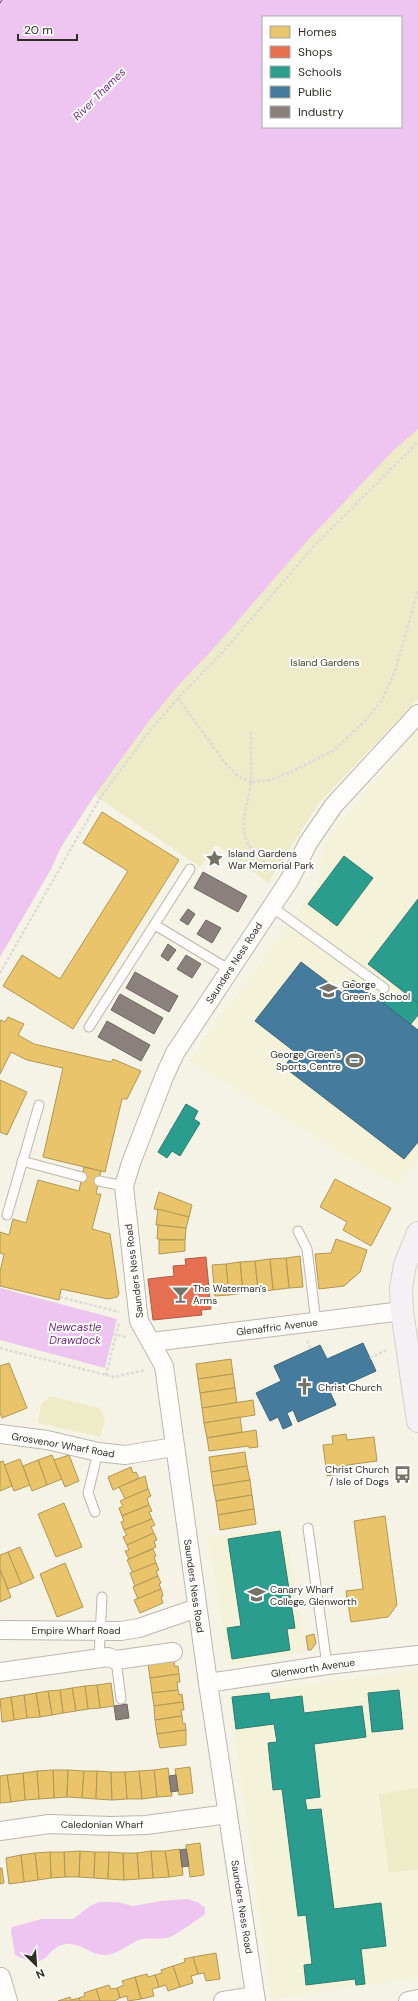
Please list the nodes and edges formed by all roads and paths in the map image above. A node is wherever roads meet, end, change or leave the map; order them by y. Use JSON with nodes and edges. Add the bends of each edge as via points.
{"nodes":[{"id":1,"x":418,"y":442,"type":"edge"},
{"id":2,"x":418,"y":590,"type":"edge"},
{"id":3,"x":178,"y":698,"type":"junction"},
{"id":4,"x":418,"y":714,"type":"edge"},
{"id":5,"x":251,"y":731,"type":"dead end"},
{"id":6,"x":251,"y":782,"type":"junction"},
{"id":7,"x":190,"y":869,"type":"dead end"},
{"id":8,"x":290,"y":879,"type":"junction"},
{"id":9,"x":272,"y":906,"type":"junction"},
{"id":10,"x":155,"y":925,"type":"junction"},
{"id":11,"x":230,"y":970,"type":"junction"},
{"id":12,"x":0,"y":973,"type":"edge"},
{"id":13,"x":384,"y":988,"type":"dead end"},
{"id":14,"x":89,"y":1027,"type":"dead end"},
{"id":15,"x":39,"y":1105,"type":"dead end"},
{"id":16,"x":22,"y":1161,"type":"junction"},
{"id":17,"x":82,"y":1177,"type":"dead end"},
{"id":18,"x":99,"y":1181,"type":"dead end"},
{"id":19,"x":124,"y":1186,"type":"junction"},
{"id":20,"x":7,"y":1215,"type":"dead end"},
{"id":21,"x":298,"y":1231,"type":"dead end"},
{"id":22,"x":418,"y":1233,"type":"edge"},
{"id":23,"x":60,"y":1297,"type":"dead end"},
{"id":24,"x":402,"y":1311,"type":"junction"},
{"id":25,"x":122,"y":1313,"type":"dead end"},
{"id":26,"x":120,"y":1320,"type":"dead end"},
{"id":27,"x":316,"y":1322,"type":"junction"},
{"id":28,"x":152,"y":1342,"type":"junction"},
{"id":29,"x":0,"y":1348,"type":"edge"},
{"id":30,"x":383,"y":1351,"type":"dead end"},
{"id":31,"x":370,"y":1358,"type":"dead end"},
{"id":32,"x":164,"y":1366,"type":"junction"},
{"id":33,"x":106,"y":1375,"type":"junction"},
{"id":34,"x":418,"y":1421,"type":"edge"},
{"id":35,"x":0,"y":1434,"type":"edge"},
{"id":36,"x":174,"y":1447,"type":"junction"},
{"id":37,"x":98,"y":1452,"type":"junction"},
{"id":38,"x":95,"y":1512,"type":"dead end"},
{"id":39,"x":308,"y":1528,"type":"dead end"},
{"id":40,"x":102,"y":1597,"type":"dead end"},
{"id":41,"x":197,"y":1608,"type":"junction"},
{"id":42,"x":0,"y":1630,"type":"edge"},
{"id":43,"x":101,"y":1631,"type":"junction"},
{"id":44,"x":173,"y":1652,"type":"dead end"},
{"id":45,"x":418,"y":1655,"type":"edge"},
{"id":46,"x":108,"y":1659,"type":"junction"},
{"id":47,"x":327,"y":1665,"type":"junction"},
{"id":48,"x":0,"y":1672,"type":"edge"},
{"id":49,"x":208,"y":1683,"type":"junction"},
{"id":50,"x":121,"y":1699,"type":"dead end"},
{"id":51,"x":228,"y":1814,"type":"junction"},
{"id":52,"x":0,"y":1831,"type":"edge"},
{"id":53,"x":1,"y":1977,"type":"edge"},
{"id":54,"x":256,"y":1998,"type":"edge"},
{"id":55,"x":418,"y":1999,"type":"edge"},
{"id":56,"x":8,"y":2001,"type":"edge"},
{"id":57,"x":223,"y":2001,"type":"edge"},
{"id":58,"x":408,"y":2001,"type":"edge"}],
"edges":[{"from":1,"to":3,"type":"path","via":[[313,547],[222,653]]},
{"from":2,"to":6,"type":"path","via":[[395,671],[382,700],[364,722],[333,750],[289,773],[270,780]]},
{"from":3,"to":6,"type":"path","via":[[225,763],[237,775]]},
{"from":3,"to":12,"type":"path","via":[[148,733],[100,798]]},
{"from":4,"to":8,"type":"street","name":"Saunders Ness Road","via":[[334,805],[308,843]]},
{"from":5,"to":6,"type":"path"},
{"from":6,"to":8,"type":"path","via":[[242,830],[256,856]]},
{"from":7,"to":10,"type":"lane"},
{"from":8,"to":9,"type":"street","name":"Saunders Ness Road"},
{"from":9,"to":11,"type":"street","name":"Saunders Ness Road"},
{"from":9,"to":13,"type":"lane"},
{"from":10,"to":11,"type":"lane"},
{"from":10,"to":14,"type":"lane"},
{"from":11,"to":19,"type":"street","name":"Saunders Ness Road","via":[[175,1053],[130,1163]]},
{"from":15,"to":16,"type":"lane"},
{"from":16,"to":17,"type":"lane"},
{"from":16,"to":20,"type":"lane"},
{"from":18,"to":19,"type":"lane"},
{"from":19,"to":28,"type":"street","name":"Saunders Ness Road","via":[[139,1321]]},
{"from":21,"to":27,"type":"lane","via":[[307,1249]]},
{"from":22,"to":24,"type":"main road","via":[[405,1265],[401,1288]]},
{"from":23,"to":25,"type":"path"},
{"from":24,"to":27,"type":"street","name":"Glenaffric Avenue"},
{"from":24,"to":34,"type":"main road"},
{"from":26,"to":33,"type":"path"},
{"from":27,"to":28,"type":"street","name":"Glenaffric Avenue"},
{"from":28,"to":32,"type":"street","name":"Saunders Ness Road"},
{"from":29,"to":33,"type":"path"},
{"from":30,"to":31,"type":"path"},
{"from":32,"to":33,"type":"path","via":[[114,1377]]},
{"from":32,"to":36,"type":"street","name":"Saunders Ness Road"},
{"from":35,"to":37,"type":"street","name":"Grosvenor Wharf Road","via":[[47,1440]]},
{"from":36,"to":37,"type":"street","name":"Grosvenor Wharf Road","via":[[125,1455]]},
{"from":36,"to":41,"type":"street","name":"Saunders Ness Road"},
{"from":37,"to":38,"type":"lane","via":[[88,1493]]},
{"from":39,"to":47,"type":"lane"},
{"from":40,"to":43,"type":"lane"},
{"from":41,"to":43,"type":"street","name":"Empire Wharf Road","via":[[139,1628]]},
{"from":41,"to":49,"type":"street","name":"Saunders Ness Road"},
{"from":42,"to":43,"type":"street","name":"Empire Wharf Road"},
{"from":43,"to":46,"type":"lane"},
{"from":44,"to":46,"type":"street"},
{"from":45,"to":47,"type":"street","name":"Glenworth Avenue"},
{"from":46,"to":48,"type":"street"},
{"from":46,"to":50,"type":"lane"},
{"from":47,"to":49,"type":"street","name":"Glenworth Avenue"},
{"from":49,"to":51,"type":"street","name":"Saunders Ness Road"},
{"from":51,"to":52,"type":"street","name":"Caledonian Wharf","via":[[146,1825],[49,1824]]},
{"from":51,"to":54,"type":"street","name":"Saunders Ness Road"},
{"from":53,"to":56,"type":"street"},
{"from":54,"to":57,"type":"street"},
{"from":55,"to":58,"type":"street"}]}
